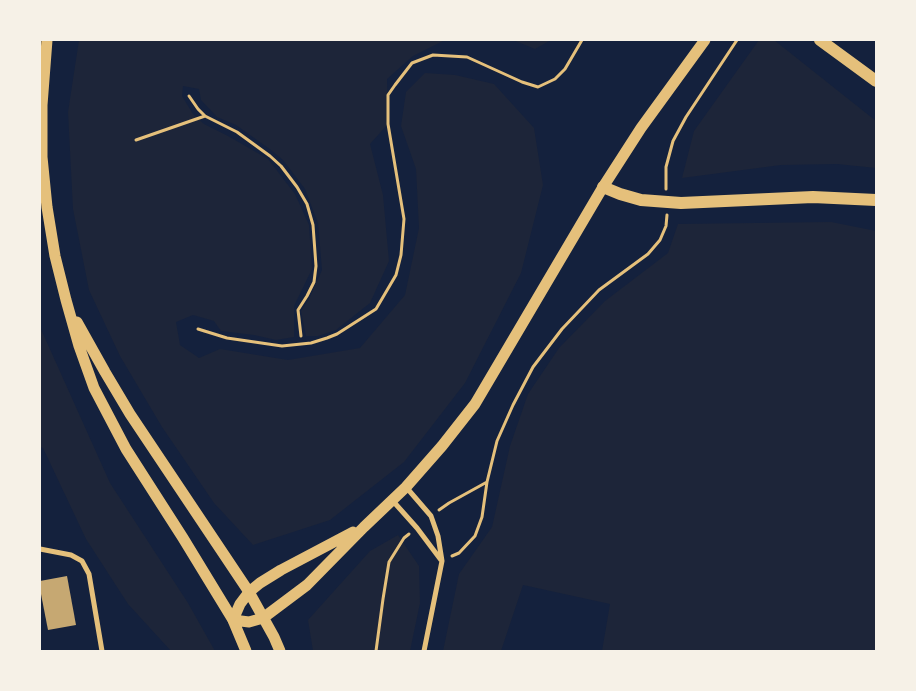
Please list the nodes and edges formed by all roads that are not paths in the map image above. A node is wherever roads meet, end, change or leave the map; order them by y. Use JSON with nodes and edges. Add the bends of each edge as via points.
{"nodes":[{"id":1,"x":47,"y":40,"type":"edge"},
{"id":2,"x":582,"y":40,"type":"edge"},
{"id":3,"x":705,"y":40,"type":"edge"},
{"id":4,"x":820,"y":40,"type":"edge"},
{"id":5,"x":876,"y":81,"type":"edge"},
{"id":6,"x":603,"y":187,"type":"junction"},
{"id":7,"x":876,"y":200,"type":"edge"},
{"id":8,"x":66,"y":300,"type":"junction"},
{"id":9,"x":198,"y":329,"type":"dead end"},
{"id":10,"x":406,"y":487,"type":"junction"},
{"id":11,"x":392,"y":500,"type":"junction"},
{"id":12,"x":364,"y":527,"type":"junction"},
{"id":13,"x":40,"y":549,"type":"edge"},
{"id":14,"x":442,"y":561,"type":"junction"},
{"id":15,"x":248,"y":592,"type":"junction"},
{"id":16,"x":263,"y":618,"type":"junction"},
{"id":17,"x":233,"y":620,"type":"junction"},
{"id":18,"x":102,"y":651,"type":"edge"},
{"id":19,"x":246,"y":651,"type":"edge"},
{"id":20,"x":280,"y":651,"type":"edge"},
{"id":21,"x":424,"y":651,"type":"edge"}],
"edges":[{"from":1,"to":8,"type":"main road","via":[[42,157],[55,256]]},
{"from":2,"to":9,"type":"lane","via":[[565,70],[538,87],[467,57],[433,55],[412,63],[388,95],[388,124],[404,219],[396,275],[376,309],[337,334],[303,344],[259,344]]},
{"from":3,"to":6,"type":"main road"},
{"from":4,"to":5,"type":"highway"},
{"from":6,"to":7,"type":"highway","via":[[641,200],[681,203],[813,197]]},
{"from":6,"to":10,"type":"main road","via":[[474,404]]},
{"from":8,"to":15,"type":"main road","via":[[130,414]]},
{"from":8,"to":17,"type":"main road","via":[[94,388],[126,449]]},
{"from":10,"to":11,"type":"main road"},
{"from":10,"to":14,"type":"street","via":[[431,516]]},
{"from":11,"to":12,"type":"main road"},
{"from":11,"to":14,"type":"street"},
{"from":12,"to":15,"type":"main road","via":[[281,570]]},
{"from":12,"to":16,"type":"main road","via":[[307,585]]},
{"from":13,"to":18,"type":"street","via":[[71,555],[82,561],[89,574]]},
{"from":14,"to":21,"type":"street"},
{"from":15,"to":16,"type":"main road"},
{"from":15,"to":17,"type":"main road"},
{"from":16,"to":17,"type":"main road","via":[[249,622]]},
{"from":16,"to":20,"type":"main road"},
{"from":17,"to":19,"type":"main road"}]}
